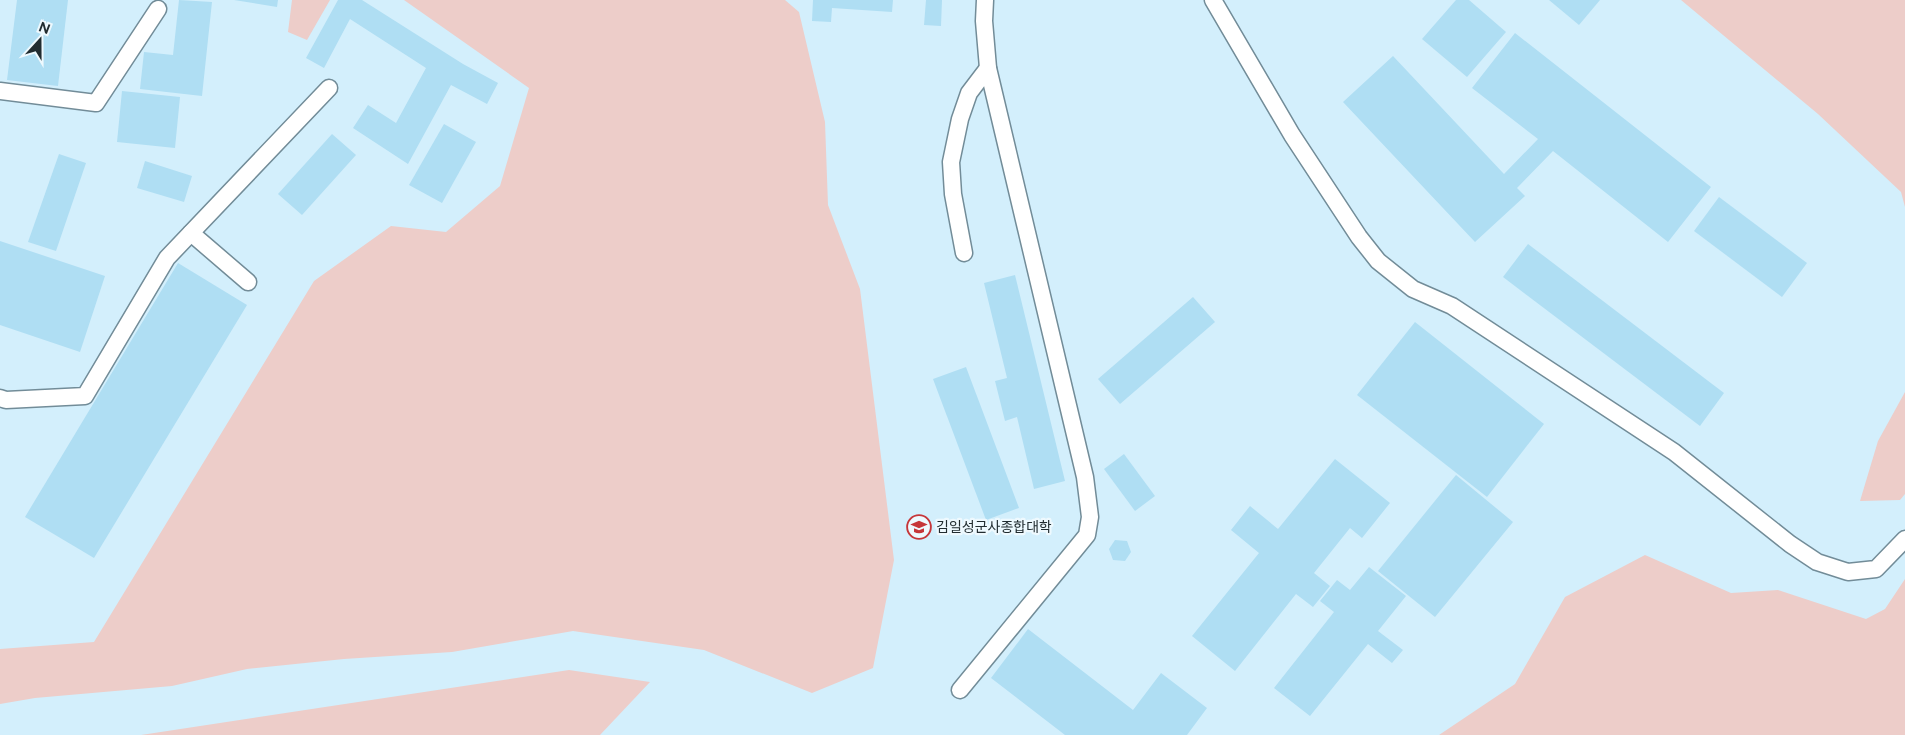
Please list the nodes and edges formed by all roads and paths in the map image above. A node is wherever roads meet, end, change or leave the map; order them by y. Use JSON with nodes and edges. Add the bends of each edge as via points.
{"nodes":[{"id":1,"x":985,"y":0,"type":"edge"},
{"id":2,"x":1213,"y":0,"type":"edge"},
{"id":3,"x":158,"y":9,"type":"dead end"},
{"id":4,"x":988,"y":68,"type":"junction"},
{"id":5,"x":329,"y":88,"type":"dead end"},
{"id":6,"x":0,"y":91,"type":"edge"},
{"id":7,"x":191,"y":233,"type":"junction"},
{"id":8,"x":964,"y":253,"type":"dead end"},
{"id":9,"x":248,"y":282,"type":"dead end"},
{"id":10,"x":0,"y":398,"type":"edge"},
{"id":11,"x":1905,"y":538,"type":"edge"},
{"id":12,"x":960,"y":690,"type":"dead end"}],
"edges":[{"from":1,"to":4,"type":"lane"},
{"from":2,"to":11,"type":"lane","via":[[1292,135],[1359,237],[1378,261],[1413,289],[1452,306],[1674,452],[1817,562],[1848,572],[1876,569]]},
{"from":3,"to":6,"type":"lane","via":[[96,102]]},
{"from":4,"to":8,"type":"lane","via":[[969,93],[951,162],[953,194]]},
{"from":4,"to":12,"type":"lane","via":[[1085,477],[1090,517],[1088,535]]},
{"from":5,"to":7,"type":"lane"},
{"from":7,"to":9,"type":"lane"},
{"from":7,"to":10,"type":"lane","via":[[167,258],[85,396]]}]}
